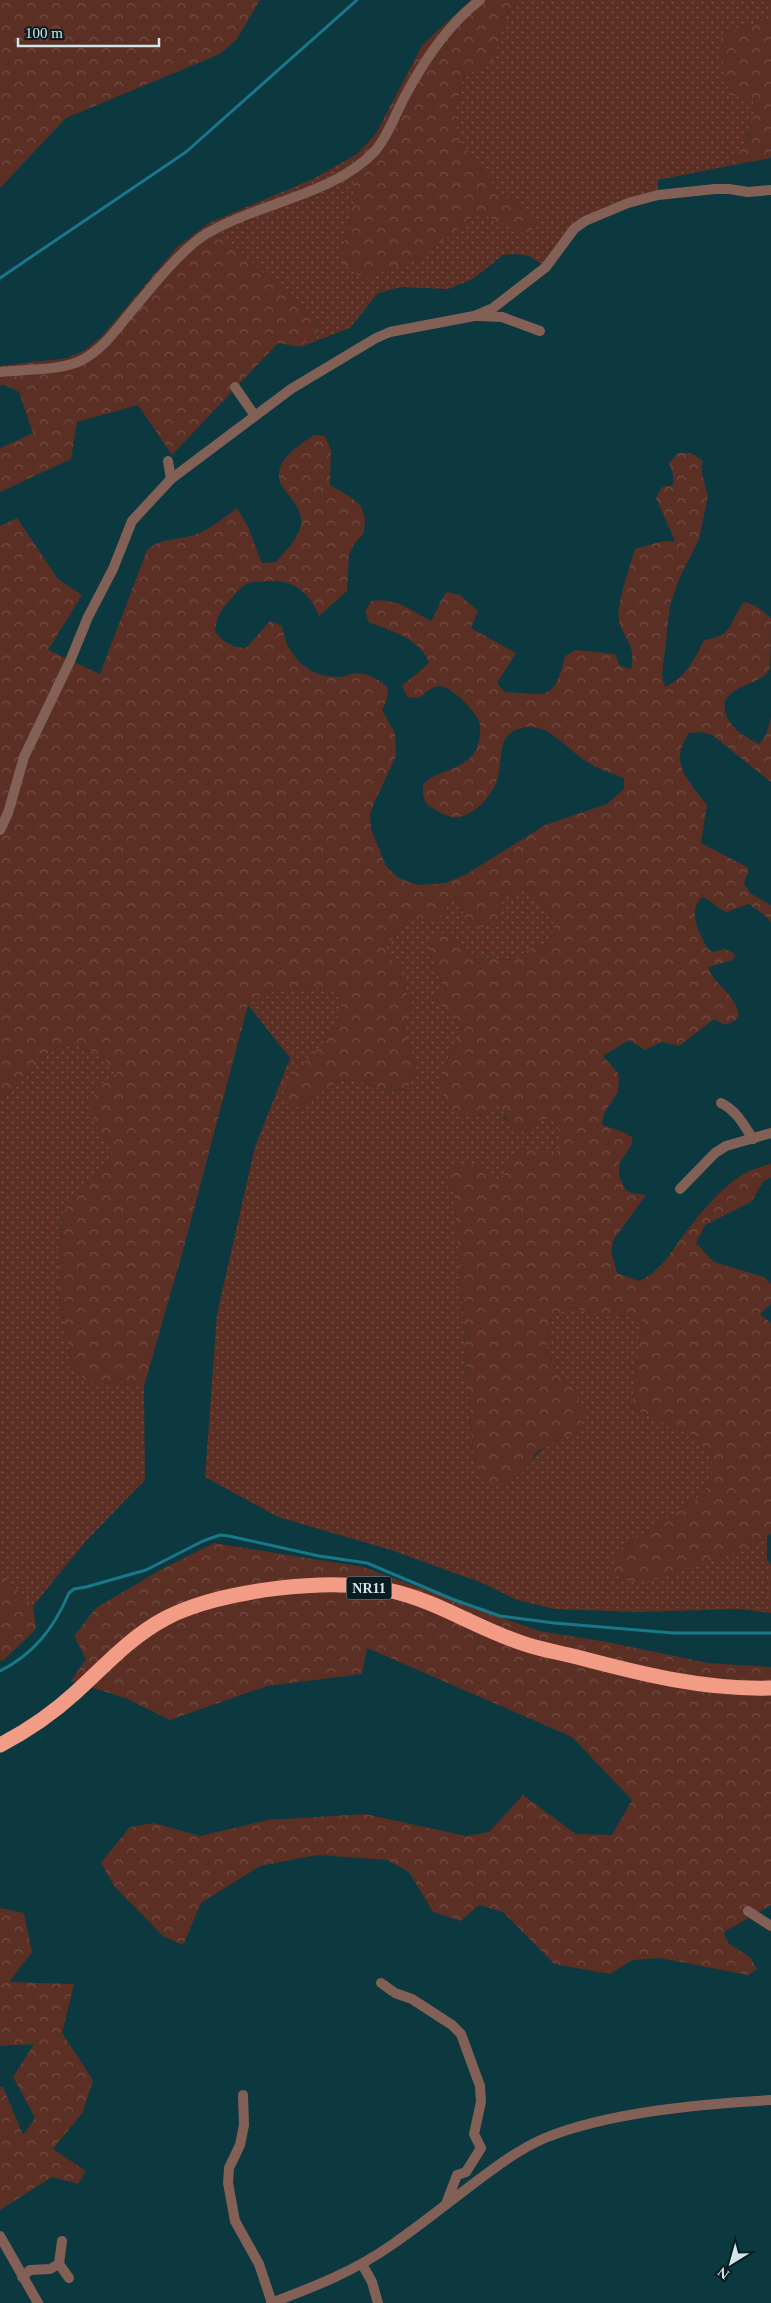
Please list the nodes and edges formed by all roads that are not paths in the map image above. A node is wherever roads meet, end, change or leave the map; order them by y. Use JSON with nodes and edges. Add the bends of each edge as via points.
{"nodes":[{"id":1,"x":480,"y":0,"type":"edge"},
{"id":2,"x":771,"y":190,"type":"edge"},
{"id":3,"x":474,"y":316,"type":"junction"},
{"id":4,"x":540,"y":331,"type":"dead end"},
{"id":5,"x":0,"y":372,"type":"edge"},
{"id":6,"x":235,"y":387,"type":"dead end"},
{"id":7,"x":255,"y":416,"type":"junction"},
{"id":8,"x":168,"y":461,"type":"dead end"},
{"id":9,"x":171,"y":479,"type":"junction"},
{"id":10,"x":0,"y":830,"type":"edge"},
{"id":11,"x":721,"y":1103,"type":"dead end"},
{"id":12,"x":771,"y":1132,"type":"edge"},
{"id":13,"x":753,"y":1139,"type":"junction"},
{"id":14,"x":680,"y":1189,"type":"dead end"},
{"id":15,"x":771,"y":1688,"type":"edge"},
{"id":16,"x":0,"y":1745,"type":"edge"},
{"id":17,"x":748,"y":1911,"type":"dead end"},
{"id":18,"x":771,"y":1926,"type":"edge"},
{"id":19,"x":381,"y":1983,"type":"dead end"},
{"id":20,"x":242,"y":2095,"type":"dead end"},
{"id":21,"x":771,"y":2100,"type":"edge"},
{"id":22,"x":446,"y":2204,"type":"junction"},
{"id":23,"x":0,"y":2236,"type":"edge"},
{"id":24,"x":62,"y":2241,"type":"dead end"},
{"id":25,"x":59,"y":2264,"type":"junction"},
{"id":26,"x":362,"y":2264,"type":"junction"},
{"id":27,"x":22,"y":2277,"type":"junction"},
{"id":28,"x":69,"y":2278,"type":"dead end"},
{"id":29,"x":38,"y":2303,"type":"edge"},
{"id":30,"x":272,"y":2303,"type":"edge"},
{"id":31,"x":378,"y":2303,"type":"edge"}],
"edges":[{"from":1,"to":5,"type":"street","via":[[446,32],[421,68],[384,137],[357,166],[316,188],[206,234],[177,260],[97,350],[81,360]]},
{"from":2,"to":3,"type":"street","via":[[715,189],[658,195],[628,203],[585,221],[574,228],[546,267],[493,308]]},
{"from":3,"to":4,"type":"street","via":[[502,317]]},
{"from":3,"to":7,"type":"street","via":[[407,328],[376,338],[291,389]]},
{"from":6,"to":7,"type":"street"},
{"from":7,"to":9,"type":"street"},
{"from":8,"to":9,"type":"street"},
{"from":9,"to":10,"type":"street","via":[[127,530],[114,569],[88,617],[24,757]]},
{"from":11,"to":13,"type":"street","via":[[739,1116]]},
{"from":12,"to":13,"type":"street"},
{"from":13,"to":14,"type":"street","via":[[726,1146],[715,1153]]},
{"from":15,"to":16,"type":"highway","number":"NR11","via":[[741,1689],[686,1683],[623,1669],[528,1645],[392,1590],[326,1584],[230,1598],[166,1618],[121,1649],[46,1718]]},
{"from":17,"to":18,"type":"street"},
{"from":19,"to":22,"type":"street","via":[[412,1998],[461,2034],[480,2086],[481,2102],[474,2134],[480,2148],[466,2172],[457,2175]]},
{"from":20,"to":30,"type":"street","via":[[244,2125],[240,2145],[229,2168],[228,2183],[235,2221],[259,2264]]},
{"from":21,"to":22,"type":"street","via":[[676,2109],[582,2125],[512,2155]]},
{"from":22,"to":26,"type":"street"},
{"from":23,"to":27,"type":"street"},
{"from":24,"to":25,"type":"street"},
{"from":25,"to":27,"type":"street","via":[[50,2269],[30,2270]]},
{"from":25,"to":28,"type":"street"},
{"from":26,"to":30,"type":"street","via":[[323,2284]]},
{"from":26,"to":31,"type":"street"},
{"from":27,"to":29,"type":"street"}]}
